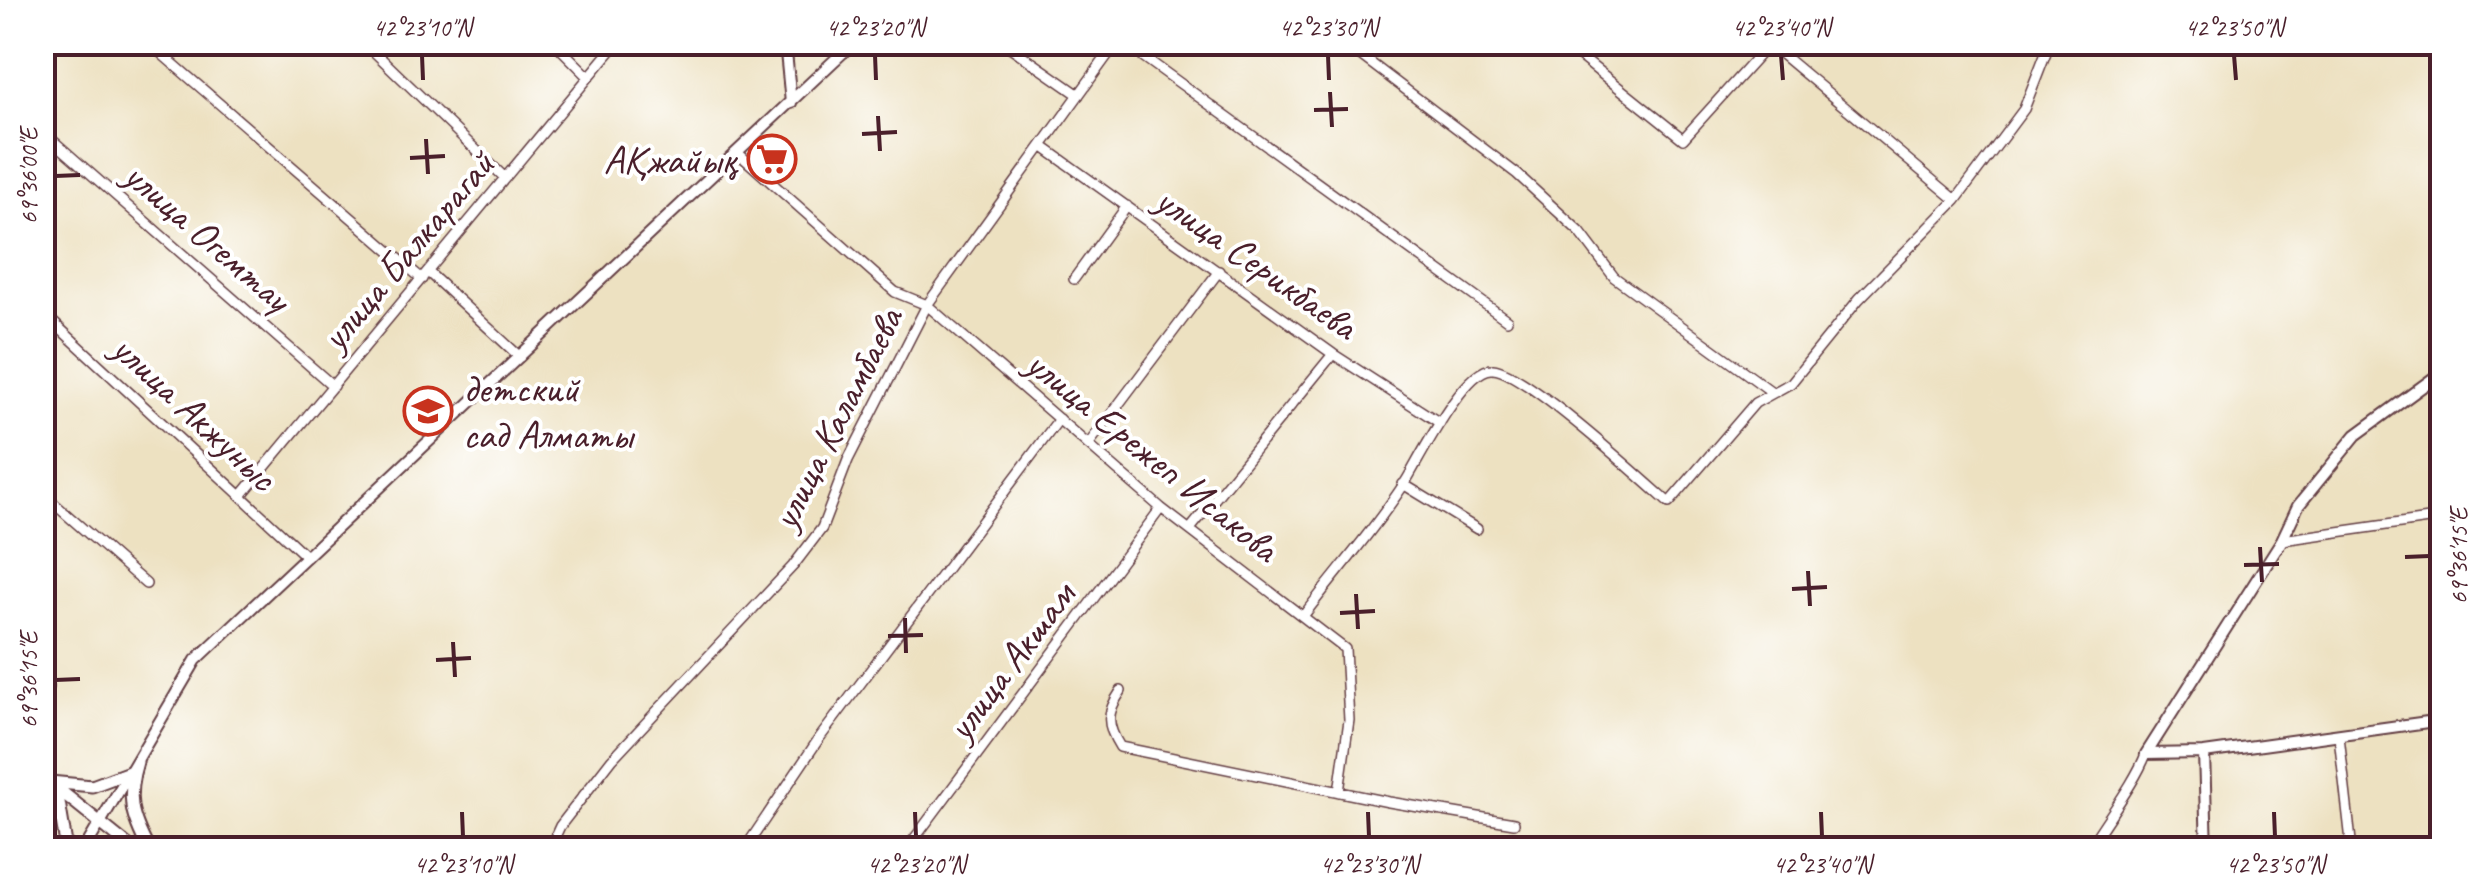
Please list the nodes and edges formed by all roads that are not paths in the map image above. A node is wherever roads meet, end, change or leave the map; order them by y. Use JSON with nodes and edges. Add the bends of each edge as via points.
{"nodes":[{"id":1,"x":148,"y":42,"type":"edge"},
{"id":2,"x":364,"y":42,"type":"edge"},
{"id":3,"x":554,"y":42,"type":"edge"},
{"id":4,"x":618,"y":42,"type":"edge"},
{"id":5,"x":784,"y":42,"type":"edge"},
{"id":6,"x":854,"y":42,"type":"edge"},
{"id":7,"x":1004,"y":42,"type":"edge"},
{"id":8,"x":1120,"y":42,"type":"edge"},
{"id":9,"x":1343,"y":42,"type":"edge"},
{"id":10,"x":1562,"y":42,"type":"edge"},
{"id":11,"x":2050,"y":42,"type":"edge"},
{"id":12,"x":1768,"y":43,"type":"edge"},
{"id":13,"x":590,"y":77,"type":"junction"},
{"id":14,"x":1080,"y":95,"type":"junction"},
{"id":15,"x":791,"y":103,"type":"junction"},
{"id":16,"x":42,"y":131,"type":"edge"},
{"id":17,"x":1042,"y":146,"type":"junction"},
{"id":18,"x":738,"y":153,"type":"junction"},
{"id":19,"x":505,"y":178,"type":"junction"},
{"id":20,"x":1956,"y":200,"type":"junction"},
{"id":21,"x":1127,"y":206,"type":"junction"},
{"id":22,"x":1219,"y":272,"type":"junction"},
{"id":23,"x":424,"y":276,"type":"junction"},
{"id":24,"x":1074,"y":278,"type":"dead end"},
{"id":25,"x":927,"y":305,"type":"junction"},
{"id":26,"x":42,"y":312,"type":"edge"},
{"id":27,"x":1507,"y":320,"type":"dead end"},
{"id":28,"x":1333,"y":354,"type":"junction"},
{"id":29,"x":520,"y":356,"type":"junction"},
{"id":30,"x":2442,"y":372,"type":"edge"},
{"id":31,"x":333,"y":386,"type":"junction"},
{"id":32,"x":1772,"y":392,"type":"junction"},
{"id":33,"x":1058,"y":419,"type":"junction"},
{"id":34,"x":1440,"y":424,"type":"junction"},
{"id":35,"x":1088,"y":445,"type":"junction"},
{"id":36,"x":1404,"y":484,"type":"junction"},
{"id":37,"x":42,"y":493,"type":"edge"},
{"id":38,"x":241,"y":496,"type":"junction"},
{"id":39,"x":1161,"y":508,"type":"junction"},
{"id":40,"x":2442,"y":517,"type":"edge"},
{"id":41,"x":1191,"y":528,"type":"junction"},
{"id":42,"x":1477,"y":529,"type":"dead end"},
{"id":43,"x":2282,"y":540,"type":"junction"},
{"id":44,"x":306,"y":557,"type":"junction"},
{"id":45,"x":146,"y":584,"type":"dead end"},
{"id":46,"x":1304,"y":615,"type":"junction"},
{"id":47,"x":1121,"y":691,"type":"dead end"},
{"id":48,"x":2442,"y":720,"type":"edge"},
{"id":49,"x":2339,"y":736,"type":"junction"},
{"id":50,"x":2204,"y":753,"type":"junction"},
{"id":51,"x":2146,"y":754,"type":"junction"},
{"id":52,"x":135,"y":766,"type":"junction"},
{"id":53,"x":50,"y":783,"type":"edge"},
{"id":54,"x":1340,"y":792,"type":"junction"},
{"id":55,"x":101,"y":822,"type":"junction"},
{"id":56,"x":1514,"y":823,"type":"dead end"},
{"id":57,"x":67,"y":850,"type":"edge"},
{"id":58,"x":84,"y":850,"type":"edge"},
{"id":59,"x":134,"y":850,"type":"edge"},
{"id":60,"x":149,"y":850,"type":"edge"},
{"id":61,"x":549,"y":850,"type":"edge"},
{"id":62,"x":744,"y":850,"type":"edge"},
{"id":63,"x":906,"y":850,"type":"edge"},
{"id":64,"x":2088,"y":850,"type":"edge"},
{"id":65,"x":2207,"y":850,"type":"edge"},
{"id":66,"x":2352,"y":850,"type":"edge"}],
"edges":[{"from":1,"to":23,"type":"street"},
{"from":2,"to":19,"type":"street"},
{"from":3,"to":13,"type":"street"},
{"from":4,"to":13,"type":"street","name":"улица Балкарагай"},
{"from":5,"to":15,"type":"street"},
{"from":6,"to":15,"type":"street"},
{"from":7,"to":14,"type":"street"},
{"from":8,"to":14,"type":"street","name":"улица Каламбаева"},
{"from":8,"to":27,"type":"street"},
{"from":9,"to":32,"type":"street","via":[[1517,174],[1580,232],[1614,277]]},
{"from":10,"to":12,"type":"street","via":[[1683,138]]},
{"from":11,"to":20,"type":"street","via":[[2024,109]]},
{"from":12,"to":20,"type":"street"},
{"from":13,"to":19,"type":"street","name":"улица Балкарагай"},
{"from":14,"to":17,"type":"street","name":"улица Каламбаева"},
{"from":15,"to":18,"type":"street"},
{"from":16,"to":31,"type":"street","name":"улица Огемтау"},
{"from":17,"to":21,"type":"street","name":"улица Серикбаева"},
{"from":17,"to":25,"type":"street","name":"улица Каламбаева"},
{"from":18,"to":25,"type":"street","name":"улица Ережеп Исакова","via":[[895,292]]},
{"from":18,"to":29,"type":"street"},
{"from":19,"to":23,"type":"street","name":"улица Балкарагай"},
{"from":20,"to":32,"type":"street","via":[[1858,299],[1790,383]]},
{"from":21,"to":22,"type":"street","name":"улица Серикбаева"},
{"from":21,"to":24,"type":"street"},
{"from":22,"to":28,"type":"street","name":"улица Серикбаева"},
{"from":22,"to":35,"type":"street"},
{"from":23,"to":29,"type":"street"},
{"from":23,"to":31,"type":"street","name":"улица Балкарагай"},
{"from":25,"to":33,"type":"street","name":"улица Ережеп Исакова"},
{"from":25,"to":61,"type":"street","name":"улица Каламбаева","via":[[848,460],[822,528],[612,758]]},
{"from":26,"to":38,"type":"street","name":"улица Акжуныс"},
{"from":28,"to":34,"type":"street","name":"улица Серикбаева"},
{"from":28,"to":41,"type":"street"},
{"from":29,"to":44,"type":"street"},
{"from":30,"to":43,"type":"street","via":[[2356,436],[2298,506]]},
{"from":31,"to":38,"type":"street","name":"улица Балкарагай"},
{"from":32,"to":34,"type":"street","via":[[1754,403],[1669,503],[1586,430],[1492,368],[1471,379]]},
{"from":33,"to":35,"type":"street","name":"улица Ережеп Исакова"},
{"from":33,"to":62,"type":"street"},
{"from":34,"to":36,"type":"street"},
{"from":35,"to":39,"type":"street","name":"улица Ережеп Исакова"},
{"from":36,"to":42,"type":"street"},
{"from":36,"to":46,"type":"street"},
{"from":37,"to":45,"type":"street"},
{"from":38,"to":44,"type":"street","name":"улица Акжуныс"},
{"from":39,"to":41,"type":"street","name":"улица Ережеп Исакова"},
{"from":39,"to":63,"type":"street","name":"улица Акшам"},
{"from":40,"to":43,"type":"street"},
{"from":41,"to":46,"type":"street","name":"улица Ережеп Исакова"},
{"from":43,"to":51,"type":"street"},
{"from":44,"to":52,"type":"street","via":[[196,660]]},
{"from":46,"to":54,"type":"street","name":"улица Ережеп Исакова","via":[[1345,650],[1349,720]]},
{"from":47,"to":54,"type":"street","via":[[1110,707],[1108,728],[1120,747]]},
{"from":48,"to":49,"type":"street"},
{"from":49,"to":50,"type":"street"},
{"from":49,"to":66,"type":"street"},
{"from":50,"to":51,"type":"street"},
{"from":50,"to":65,"type":"street"},
{"from":51,"to":64,"type":"street"},
{"from":52,"to":53,"type":"main road","via":[[92,786]]},
{"from":52,"to":55,"type":"street"},
{"from":52,"to":60,"type":"main road","via":[[130,798]]},
{"from":53,"to":55,"type":"main road"},
{"from":53,"to":57,"type":"main road"},
{"from":54,"to":56,"type":"street"},
{"from":55,"to":58,"type":"street"},
{"from":55,"to":59,"type":"main road"}]}
